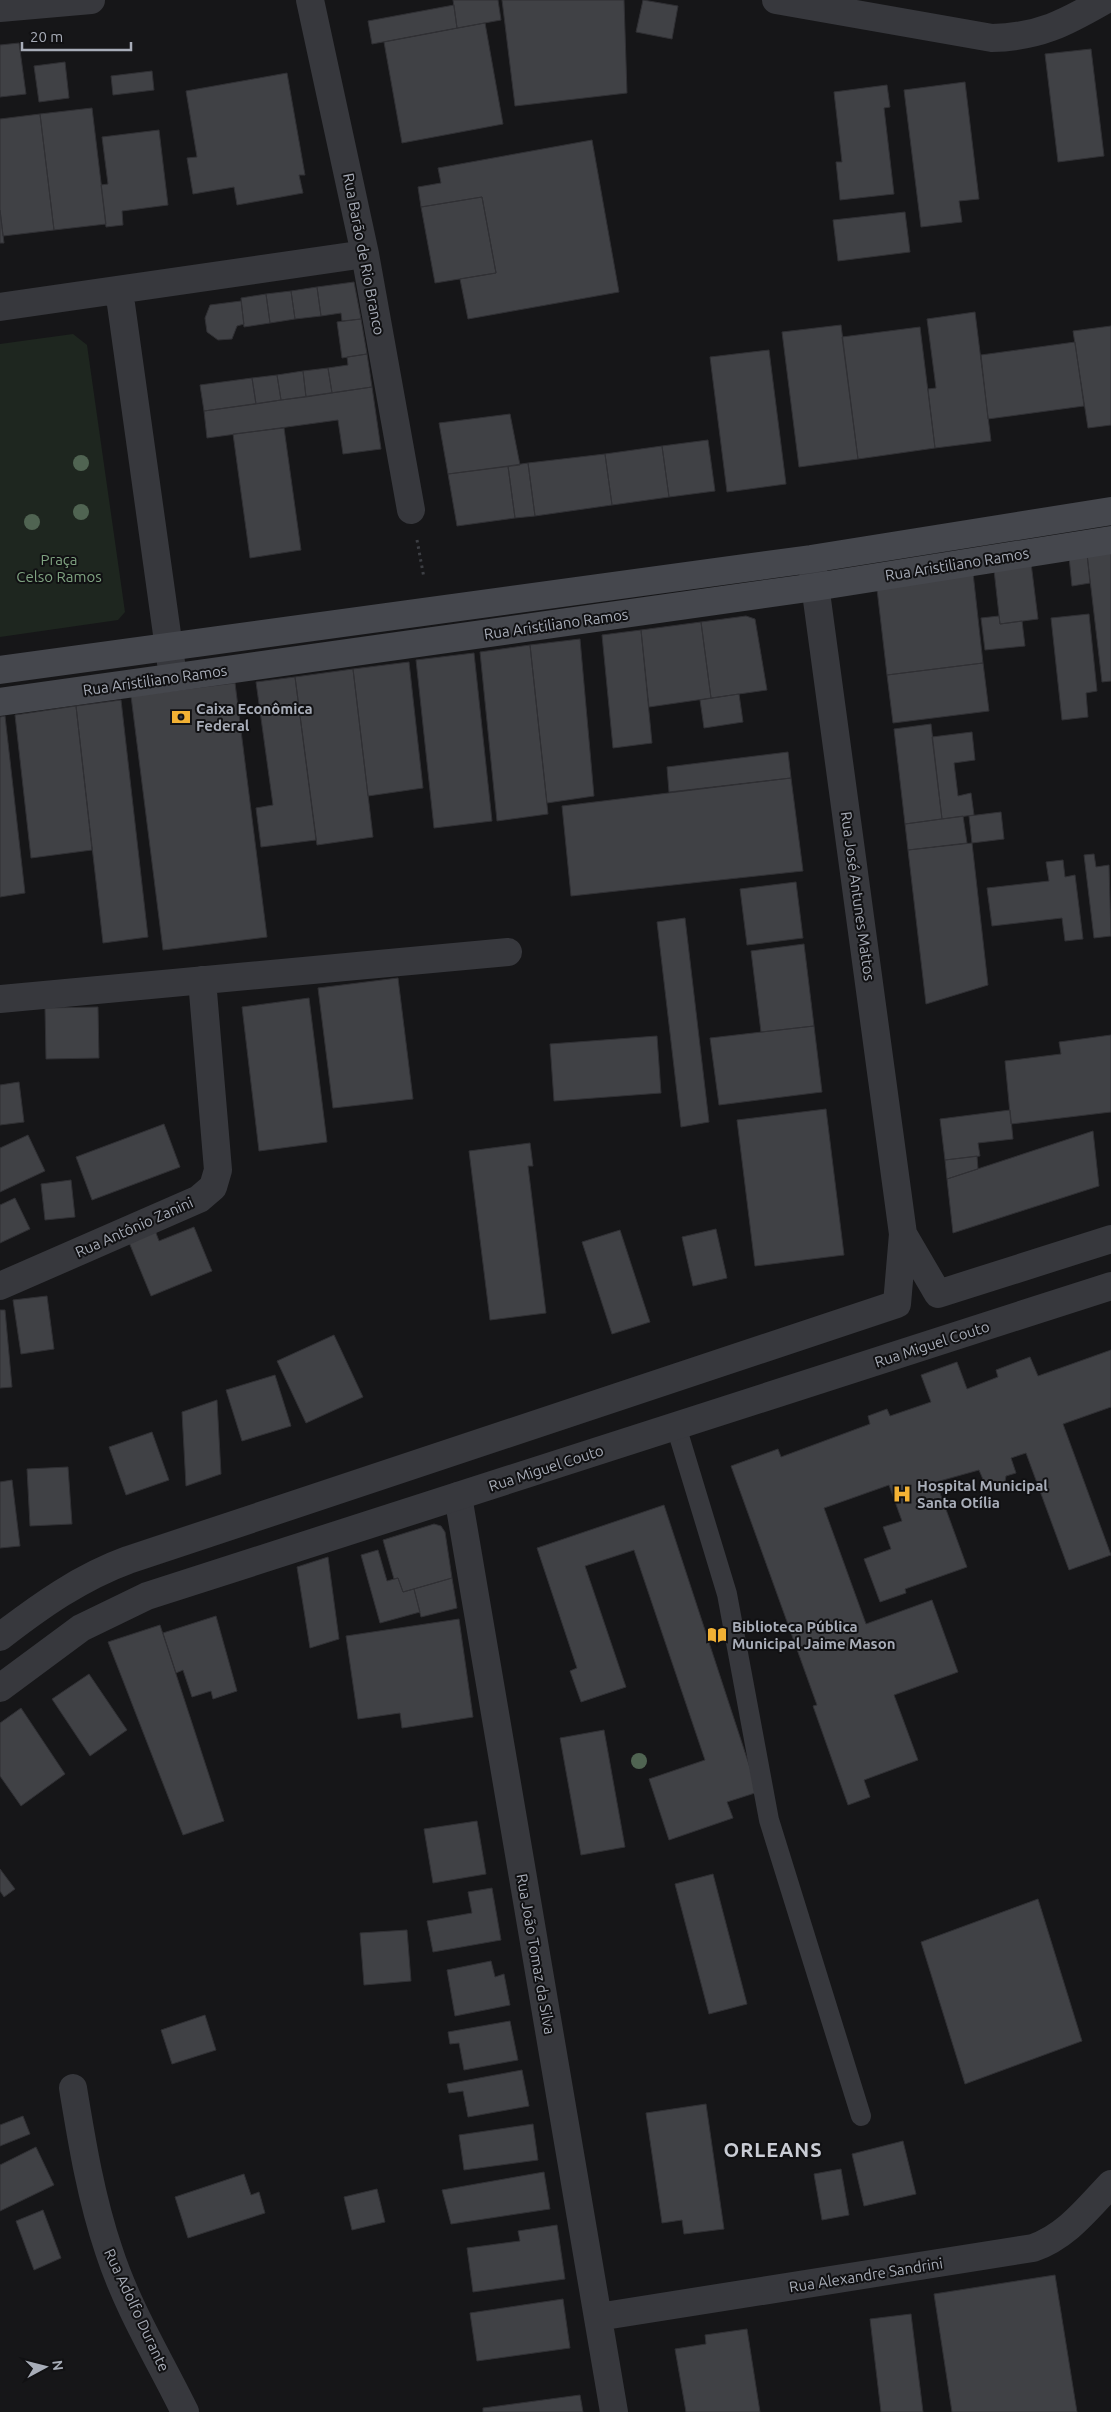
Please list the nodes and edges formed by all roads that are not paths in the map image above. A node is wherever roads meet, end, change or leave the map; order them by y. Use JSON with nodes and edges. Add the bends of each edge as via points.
{"nodes":[{"id":1,"x":91,"y":0,"type":"edge"},
{"id":2,"x":310,"y":0,"type":"edge"},
{"id":3,"x":776,"y":0,"type":"edge"},
{"id":4,"x":1105,"y":0,"type":"edge"},
{"id":5,"x":0,"y":8,"type":"edge"},
{"id":6,"x":365,"y":254,"type":"junction"},
{"id":7,"x":119,"y":290,"type":"junction"},
{"id":8,"x":0,"y":307,"type":"edge"},
{"id":9,"x":411,"y":510,"type":"road end"},
{"id":10,"x":1111,"y":511,"type":"edge"},
{"id":11,"x":1111,"y":540,"type":"edge"},
{"id":12,"x":811,"y":559,"type":"junction"},
{"id":13,"x":815,"y":587,"type":"junction"},
{"id":14,"x":374,"y":619,"type":"junction"},
{"id":15,"x":169,"y":647,"type":"junction"},
{"id":16,"x":378,"y":648,"type":"junction"},
{"id":17,"x":0,"y":670,"type":"edge"},
{"id":18,"x":174,"y":677,"type":"junction"},
{"id":19,"x":0,"y":702,"type":"edge"},
{"id":20,"x":508,"y":952,"type":"dead end"},
{"id":21,"x":202,"y":980,"type":"junction"},
{"id":22,"x":0,"y":999,"type":"edge"},
{"id":23,"x":903,"y":1234,"type":"junction"},
{"id":24,"x":1111,"y":1238,"type":"edge"},
{"id":25,"x":0,"y":1286,"type":"edge"},
{"id":26,"x":1111,"y":1286,"type":"edge"},
{"id":27,"x":938,"y":1294,"type":"junction"},
{"id":28,"x":897,"y":1304,"type":"junction"},
{"id":29,"x":931,"y":1344,"type":"junction"},
{"id":30,"x":676,"y":1426,"type":"junction"},
{"id":31,"x":458,"y":1496,"type":"junction"},
{"id":32,"x":128,"y":1560,"type":"junction"},
{"id":33,"x":147,"y":1596,"type":"junction"},
{"id":34,"x":0,"y":1637,"type":"edge"},
{"id":35,"x":0,"y":1688,"type":"edge"},
{"id":36,"x":73,"y":2088,"type":"dead end"},
{"id":37,"x":862,"y":2116,"type":"dead end"},
{"id":38,"x":1111,"y":2184,"type":"edge"},
{"id":39,"x":598,"y":2317,"type":"junction"},
{"id":40,"x":185,"y":2412,"type":"edge"},
{"id":41,"x":614,"y":2412,"type":"edge"}],
"edges":[{"from":1,"to":5,"type":"street"},
{"from":2,"to":6,"type":"street","name":"Rua Barão de Rio Branco"},
{"from":3,"to":4,"type":"street","via":[[992,38],[1018,37],[1050,29]]},
{"from":6,"to":7,"type":"street"},
{"from":6,"to":9,"type":"street","name":"Rua Barão de Rio Branco"},
{"from":7,"to":8,"type":"street"},
{"from":7,"to":15,"type":"street"},
{"from":10,"to":12,"type":"main road","name":"Rua Aristiliano Ramos"},
{"from":11,"to":13,"type":"main road","name":"Rua Aristiliano Ramos"},
{"from":12,"to":13,"type":"street","name":"Rua José Antunes Mattos"},
{"from":12,"to":14,"type":"main road","name":"Rua Aristiliano Ramos"},
{"from":13,"to":16,"type":"main road","name":"Rua Aristiliano Ramos"},
{"from":13,"to":23,"type":"street","name":"Rua José Antunes Mattos"},
{"from":14,"to":15,"type":"main road","name":"Rua Aristiliano Ramos"},
{"from":14,"to":16,"type":"main road"},
{"from":15,"to":17,"type":"main road","name":"Rua Aristiliano Ramos"},
{"from":15,"to":18,"type":"street"},
{"from":16,"to":18,"type":"main road","name":"Rua Aristiliano Ramos"},
{"from":18,"to":19,"type":"main road","name":"Rua Aristiliano Ramos"},
{"from":20,"to":21,"type":"street"},
{"from":21,"to":22,"type":"street"},
{"from":21,"to":25,"type":"street","name":"Rua Antônio Zanini","via":[[218,1170],[213,1187],[199,1199]]},
{"from":23,"to":27,"type":"street","name":"Rua José Antunes Mattos"},
{"from":23,"to":28,"type":"street","name":"Rua José Antunes Mattos"},
{"from":24,"to":27,"type":"street"},
{"from":26,"to":29,"type":"street","name":"Rua Miguel Couto"},
{"from":27,"to":28,"type":"street","via":[[920,1290],[903,1296]]},
{"from":27,"to":29,"type":"street","via":[[945,1300],[950,1317],[945,1334]]},
{"from":28,"to":29,"type":"street","via":[[894,1323],[904,1340],[913,1344]]},
{"from":28,"to":32,"type":"street"},
{"from":29,"to":30,"type":"street","name":"Rua Miguel Couto"},
{"from":30,"to":31,"type":"street","name":"Rua Miguel Couto"},
{"from":30,"to":37,"type":"lane","via":[[727,1594],[769,1820]]},
{"from":31,"to":33,"type":"street","name":"Rua Miguel Couto"},
{"from":31,"to":39,"type":"street","name":"Rua João Tomaz da Silva"},
{"from":32,"to":33,"type":"street"},
{"from":32,"to":34,"type":"street","via":[[79,1582]]},
{"from":33,"to":35,"type":"street","name":"Rua Miguel Couto","via":[[81,1628]]},
{"from":36,"to":40,"type":"street","name":"Rua Adolfo Durante","via":[[85,2162],[109,2252],[121,2284]]},
{"from":38,"to":39,"type":"street","name":"Rua Alexandre Sandrini","via":[[1068,2229],[1050,2242],[1033,2248]]},
{"from":39,"to":41,"type":"street","name":"Rua João Tomaz da Silva"}]}
